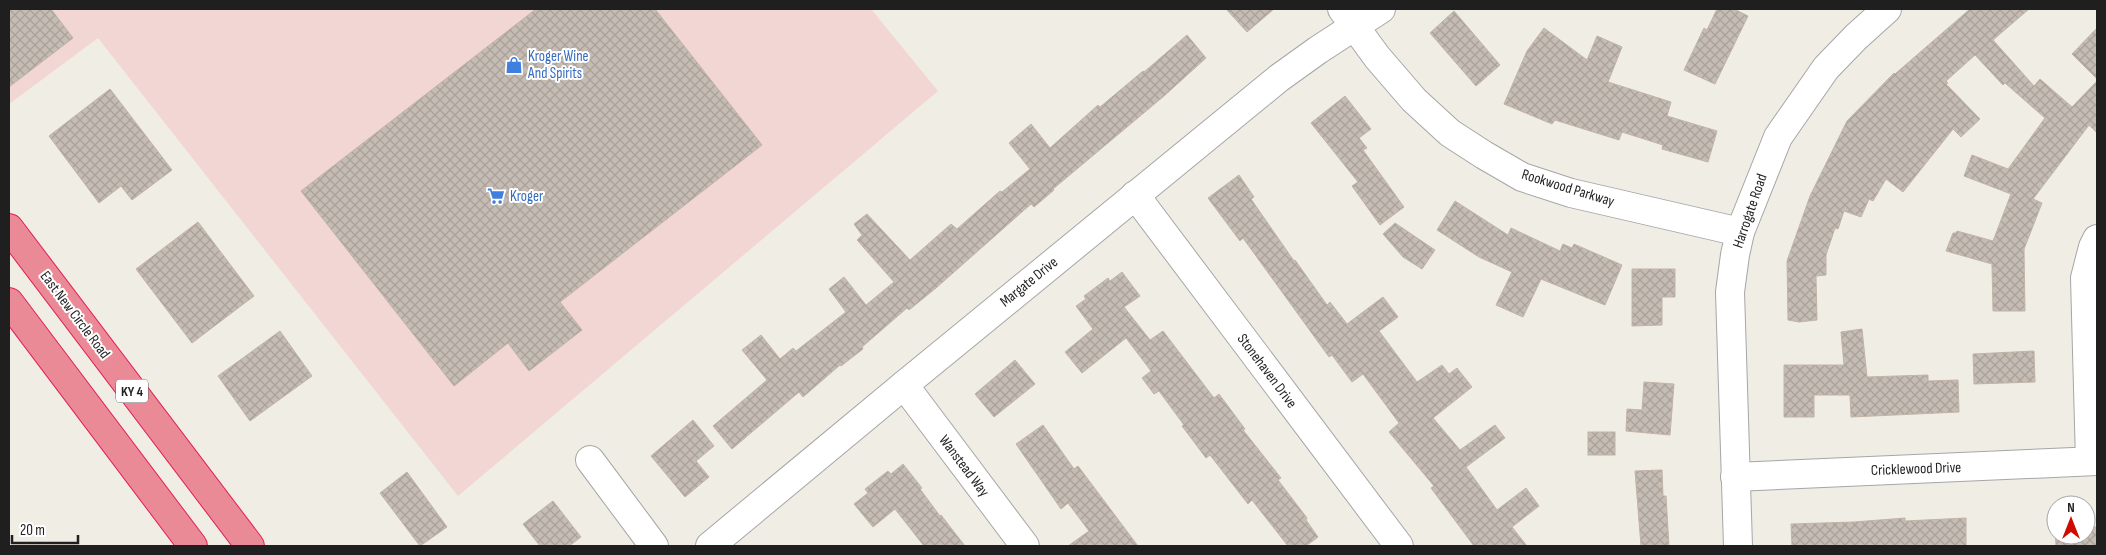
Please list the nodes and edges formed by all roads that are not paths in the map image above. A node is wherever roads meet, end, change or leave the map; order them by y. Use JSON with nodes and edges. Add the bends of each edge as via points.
{"nodes":[{"id":1,"x":1381,"y":9,"type":"edge"},
{"id":2,"x":1888,"y":9,"type":"edge"},
{"id":3,"x":1349,"y":18,"type":"edge"},
{"id":4,"x":1135,"y":195,"type":"junction"},
{"id":5,"x":9,"y":228,"type":"edge"},
{"id":6,"x":1740,"y":232,"type":"junction"},
{"id":7,"x":2097,"y":239,"type":"edge"},
{"id":8,"x":9,"y":302,"type":"edge"},
{"id":9,"x":904,"y":385,"type":"junction"},
{"id":10,"x":590,"y":460,"type":"dead end"},
{"id":11,"x":2094,"y":461,"type":"edge"},
{"id":12,"x":1735,"y":476,"type":"junction"},
{"id":13,"x":193,"y":546,"type":"edge"},
{"id":14,"x":250,"y":546,"type":"edge"},
{"id":15,"x":654,"y":546,"type":"edge"},
{"id":16,"x":710,"y":546,"type":"edge"},
{"id":17,"x":1025,"y":546,"type":"edge"},
{"id":18,"x":1399,"y":546,"type":"edge"},
{"id":19,"x":1738,"y":546,"type":"edge"}],
"edges":[{"from":1,"to":3,"type":"street","name":"Margate Drive"},
{"from":2,"to":6,"type":"street","name":"Harrogate Road","via":[[1826,68],[1778,136]]},
{"from":3,"to":4,"type":"street","name":"Margate Drive","via":[[1318,50]]},
{"from":3,"to":6,"type":"street","name":"Rookwood Parkway","via":[[1414,100],[1450,133],[1522,176],[1571,193]]},
{"from":4,"to":9,"type":"street","name":"Margate Drive"},
{"from":4,"to":18,"type":"street","name":"Stonehaven Drive"},
{"from":5,"to":14,"type":"highway","name":"East New Circle Road","number":"KY 4"},
{"from":6,"to":12,"type":"street","name":"Harrogate Road","via":[[1730,292]]},
{"from":7,"to":11,"type":"street","via":[[2085,278]]},
{"from":8,"to":13,"type":"highway"},
{"from":9,"to":16,"type":"street","name":"Margate Drive"},
{"from":9,"to":17,"type":"street","name":"Wanstead Way"},
{"from":10,"to":15,"type":"street"},
{"from":11,"to":12,"type":"street","name":"Cricklewood Drive"},
{"from":12,"to":19,"type":"street","name":"Harrogate Road"}]}
